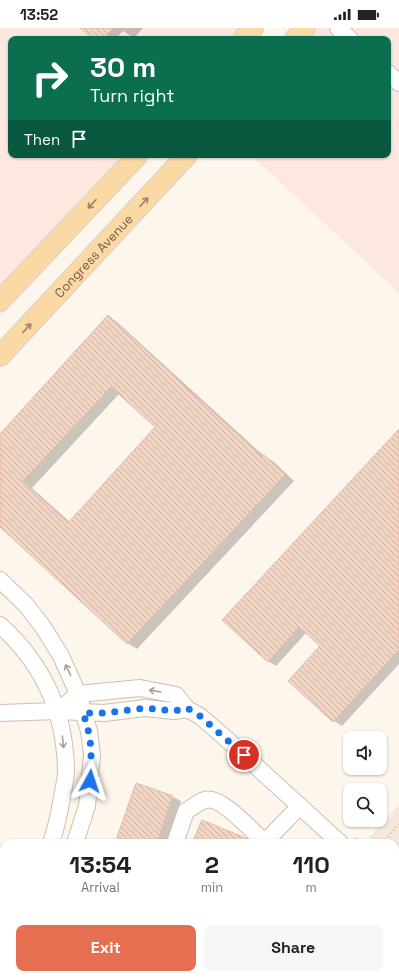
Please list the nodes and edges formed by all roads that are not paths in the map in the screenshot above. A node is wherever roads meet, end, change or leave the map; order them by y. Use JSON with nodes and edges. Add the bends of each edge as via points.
{"nodes":[{"id":1,"x":253,"y":28,"type":"edge"},
{"id":2,"x":305,"y":28,"type":"edge"},
{"id":3,"x":338,"y":28,"type":"edge"},
{"id":4,"x":246,"y":36,"type":"edge"},
{"id":5,"x":298,"y":36,"type":"edge"},
{"id":6,"x":347,"y":36,"type":"edge"},
{"id":7,"x":391,"y":76,"type":"edge"},
{"id":8,"x":399,"y":83,"type":"edge"},
{"id":9,"x":135,"y":158,"type":"edge"},
{"id":10,"x":184,"y":158,"type":"edge"},
{"id":11,"x":0,"y":301,"type":"edge"},
{"id":12,"x":0,"y":356,"type":"edge"},
{"id":13,"x":0,"y":580,"type":"edge"},
{"id":14,"x":0,"y":625,"type":"edge"},
{"id":15,"x":78,"y":694,"type":"junction"},
{"id":16,"x":187,"y":708,"type":"junction"},
{"id":17,"x":58,"y":711,"type":"junction"},
{"id":18,"x":0,"y":713,"type":"edge"},
{"id":19,"x":83,"y":713,"type":"junction"},
{"id":20,"x":300,"y":806,"type":"junction"},
{"id":21,"x":52,"y":839,"type":"edge"},
{"id":22,"x":76,"y":839,"type":"edge"},
{"id":23,"x":176,"y":839,"type":"edge"},
{"id":24,"x":260,"y":839,"type":"edge"},
{"id":25,"x":268,"y":839,"type":"edge"},
{"id":26,"x":336,"y":839,"type":"edge"}],
"edges":[{"from":1,"to":4,"type":"main road"},
{"from":2,"to":5,"type":"main road"},
{"from":3,"to":6,"type":"street"},
{"from":7,"to":8,"type":"street"},
{"from":9,"to":11,"type":"main road","one_way":true},
{"from":12,"to":10,"type":"main road","name":"Congress Avenue","one_way":true},
{"from":15,"to":13,"type":"street","one_way":true,"via":[[62,656],[43,627],[26,605]]},
{"from":14,"to":17,"type":"street","via":[[22,647],[39,671]]},
{"from":16,"to":15,"type":"street","one_way":true,"via":[[176,694],[140,688]]},
{"from":15,"to":17,"type":"street"},
{"from":15,"to":19,"type":"street"},
{"from":16,"to":19,"type":"street","via":[[174,711],[145,708]]},
{"from":16,"to":20,"type":"street","via":[[222,734]]},
{"from":17,"to":18,"type":"street"},
{"from":17,"to":19,"type":"street"},
{"from":17,"to":21,"type":"street","one_way":true,"via":[[66,772],[58,824]]},
{"from":19,"to":22,"type":"street","via":[[89,731],[92,755],[87,806]]},
{"from":20,"to":25,"type":"street"},
{"from":20,"to":26,"type":"street"},
{"from":23,"to":24,"type":"street","via":[[186,812],[206,800],[215,800]]}]}
